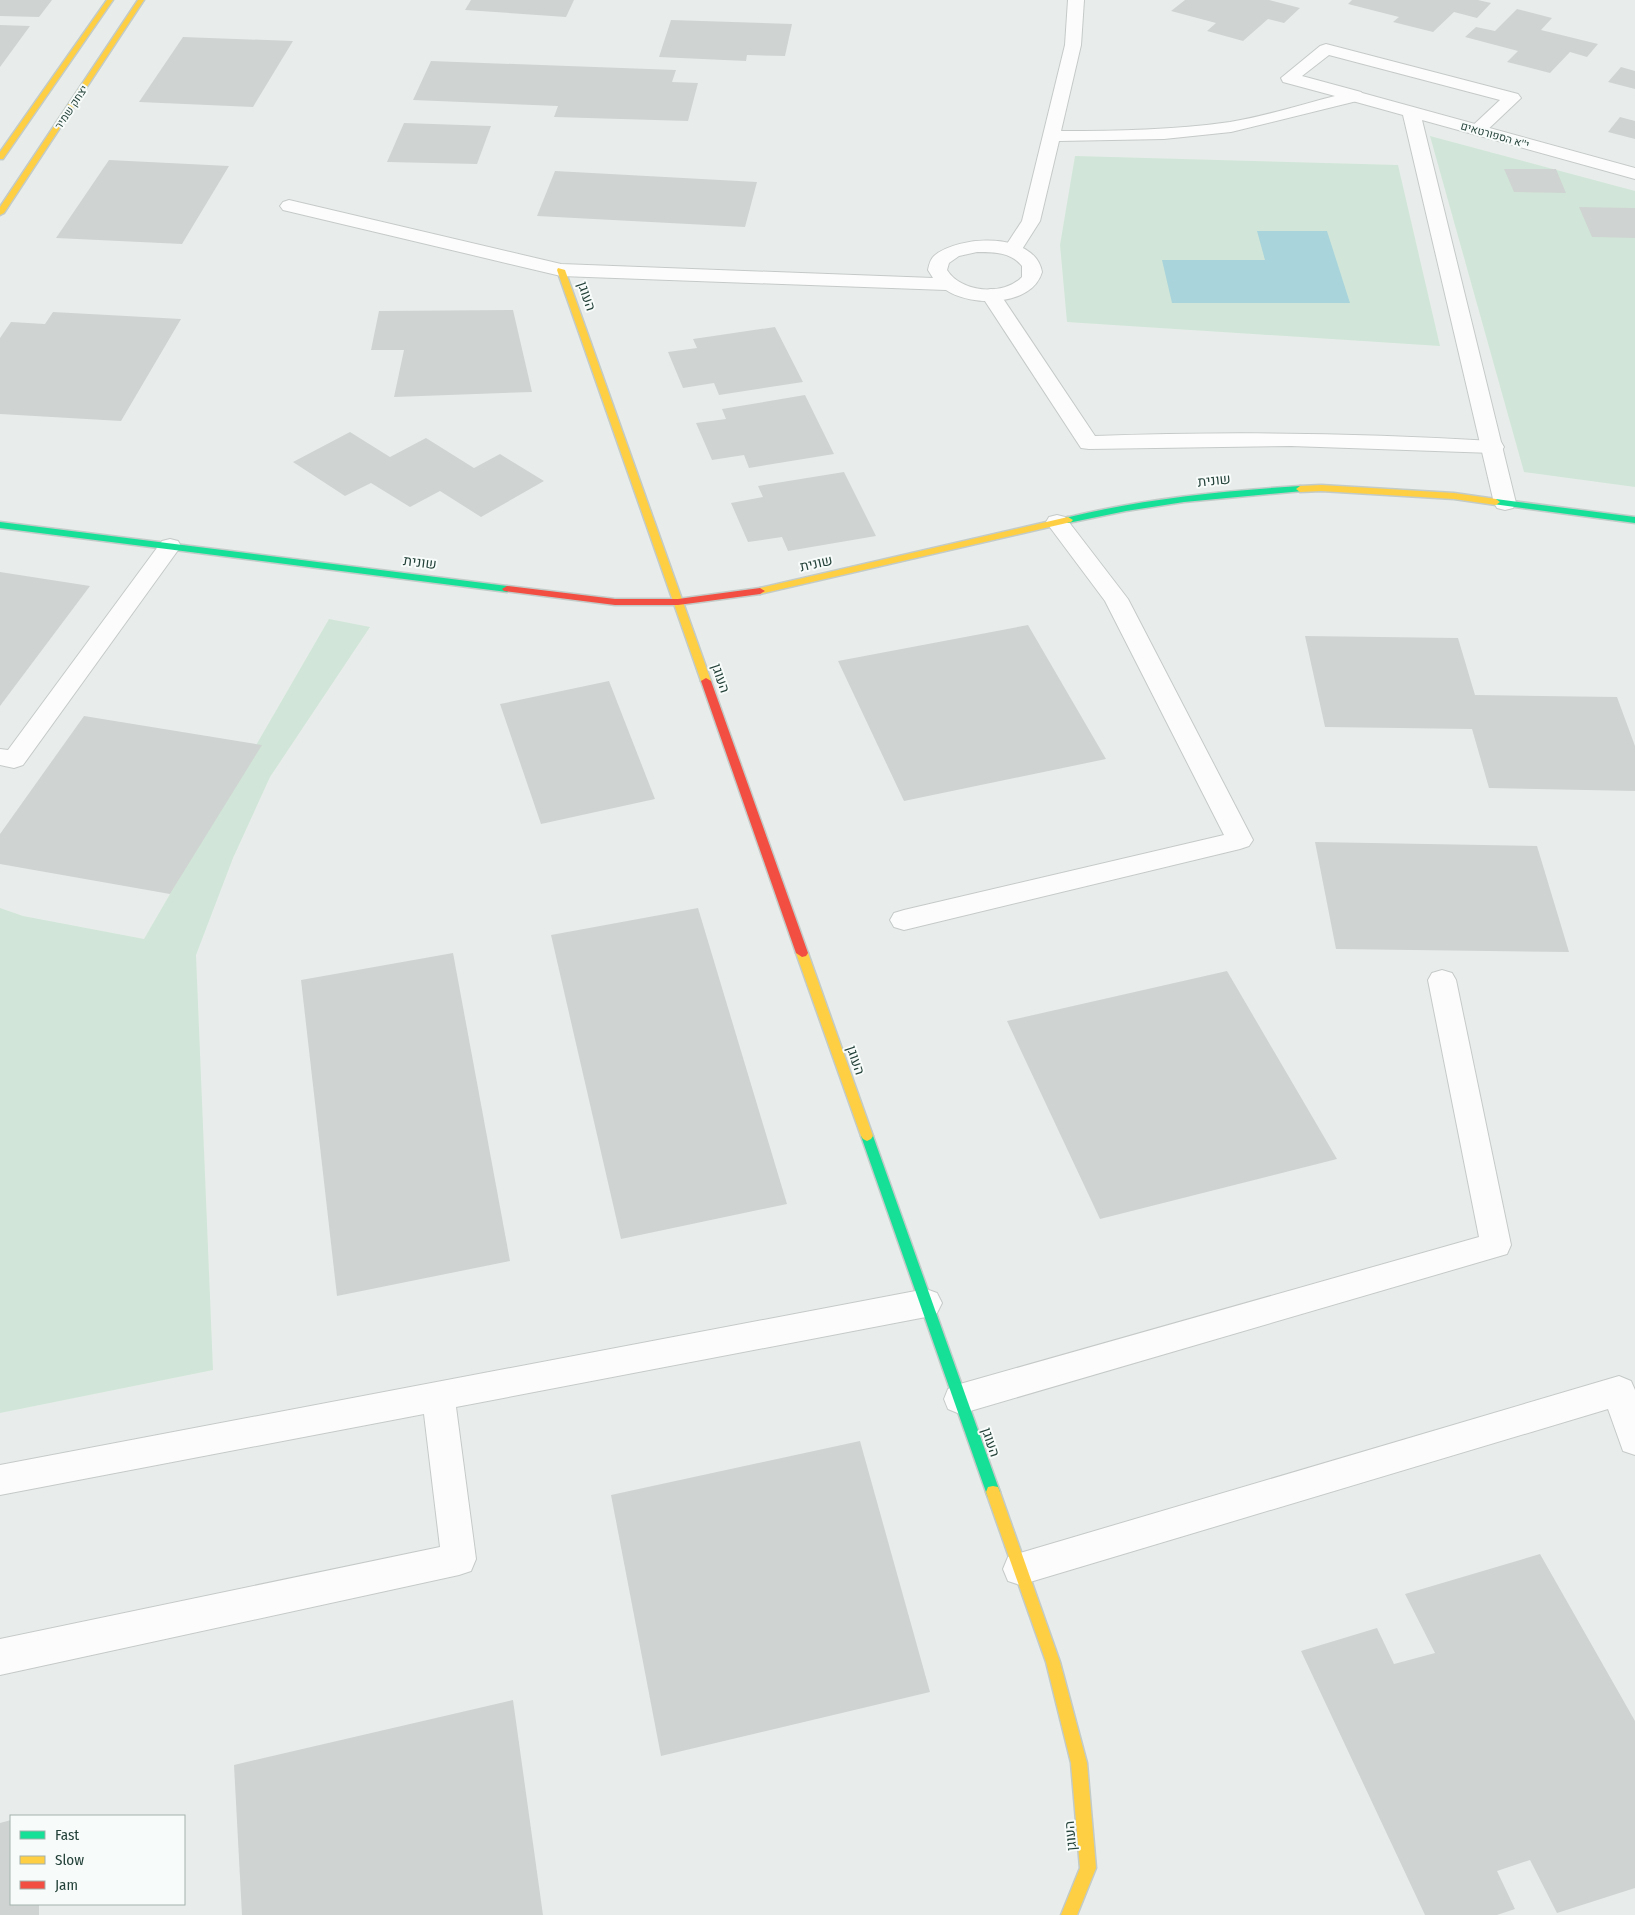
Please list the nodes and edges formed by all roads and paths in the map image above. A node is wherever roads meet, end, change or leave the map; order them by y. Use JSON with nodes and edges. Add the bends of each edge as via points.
{"nodes":[{"id":1,"x":110,"y":0,"type":"edge"},
{"id":2,"x":142,"y":0,"type":"edge"},
{"id":3,"x":1076,"y":0,"type":"edge"},
{"id":4,"x":1355,"y":96,"type":"junction"},
{"id":5,"x":1411,"y":111,"type":"junction"},
{"id":6,"x":1477,"y":130,"type":"junction"},
{"id":7,"x":1052,"y":136,"type":"junction"},
{"id":8,"x":0,"y":157,"type":"edge"},
{"id":9,"x":1635,"y":174,"type":"edge"},
{"id":10,"x":289,"y":206,"type":"dead end"},
{"id":11,"x":0,"y":213,"type":"edge"},
{"id":12,"x":1012,"y":250,"type":"junction"},
{"id":13,"x":561,"y":270,"type":"junction"},
{"id":14,"x":946,"y":284,"type":"junction"},
{"id":15,"x":991,"y":295,"type":"junction"},
{"id":16,"x":1493,"y":446,"type":"junction"},
{"id":17,"x":1506,"y":503,"type":"junction"},
{"id":18,"x":1635,"y":520,"type":"edge"},
{"id":19,"x":1057,"y":522,"type":"junction"},
{"id":20,"x":0,"y":525,"type":"edge"},
{"id":21,"x":170,"y":546,"type":"junction"},
{"id":22,"x":678,"y":602,"type":"junction"},
{"id":23,"x":0,"y":757,"type":"edge"},
{"id":24,"x":904,"y":920,"type":"dead end"},
{"id":25,"x":1442,"y":980,"type":"dead end"},
{"id":26,"x":926,"y":1303,"type":"junction"},
{"id":27,"x":438,"y":1396,"type":"junction"},
{"id":28,"x":960,"y":1399,"type":"junction"},
{"id":29,"x":1635,"y":1440,"type":"edge"},
{"id":30,"x":0,"y":1480,"type":"edge"},
{"id":31,"x":1020,"y":1569,"type":"junction"},
{"id":32,"x":0,"y":1657,"type":"edge"},
{"id":33,"x":1069,"y":1915,"type":"edge"}],
"edges":[{"from":1,"to":8,"type":"street"},
{"from":2,"to":11,"type":"street","name":"יצחק שמיר"},
{"from":3,"to":7,"type":"street","via":[[1073,45]]},
{"from":4,"to":5,"type":"street","name":"י''א הספורטאים"},
{"from":4,"to":6,"type":"street","name":"י''א הספורטאים","via":[[1290,78],[1326,49],[1512,98]]},
{"from":4,"to":7,"type":"street","via":[[1229,127],[1118,136]]},
{"from":5,"to":6,"type":"street","name":"י''א הספורטאים"},
{"from":5,"to":16,"type":"street"},
{"from":6,"to":9,"type":"street","name":"י''א הספורטאים"},
{"from":7,"to":12,"type":"street","via":[[1031,221]]},
{"from":10,"to":13,"type":"street"},
{"from":12,"to":14,"type":"street","via":[[977,246],[949,253],[937,267],[938,276]]},
{"from":12,"to":15,"type":"street","via":[[1024,256],[1034,273],[1021,288]]},
{"from":13,"to":14,"type":"street"},
{"from":13,"to":22,"type":"street","name":"העוגן"},
{"from":14,"to":15,"type":"street","via":[[974,295]]},
{"from":15,"to":16,"type":"street","via":[[1090,443],[1353,439]]},
{"from":16,"to":17,"type":"street"},
{"from":17,"to":18,"type":"street","name":"שונית"},
{"from":17,"to":19,"type":"street","name":"שונית","via":[[1454,496],[1312,488],[1226,493],[1122,506]]},
{"from":19,"to":22,"type":"street","name":"שונית","via":[[763,591]]},
{"from":19,"to":24,"type":"street","via":[[1116,599],[1240,840]]},
{"from":20,"to":21,"type":"street","name":"שונית"},
{"from":21,"to":22,"type":"street","name":"שונית","via":[[615,602]]},
{"from":21,"to":23,"type":"street","via":[[14,760]]},
{"from":22,"to":26,"type":"street","name":"העוגן"},
{"from":25,"to":28,"type":"street","via":[[1496,1245]]},
{"from":26,"to":27,"type":"street"},
{"from":26,"to":28,"type":"street","name":"העוגן"},
{"from":27,"to":30,"type":"street"},
{"from":27,"to":32,"type":"street","via":[[459,1559]]},
{"from":28,"to":31,"type":"street","name":"העוגן"},
{"from":29,"to":31,"type":"street","via":[[1619,1392]]},
{"from":31,"to":33,"type":"street","name":"העוגן","via":[[1053,1662],[1079,1764],[1088,1868]]}]}
